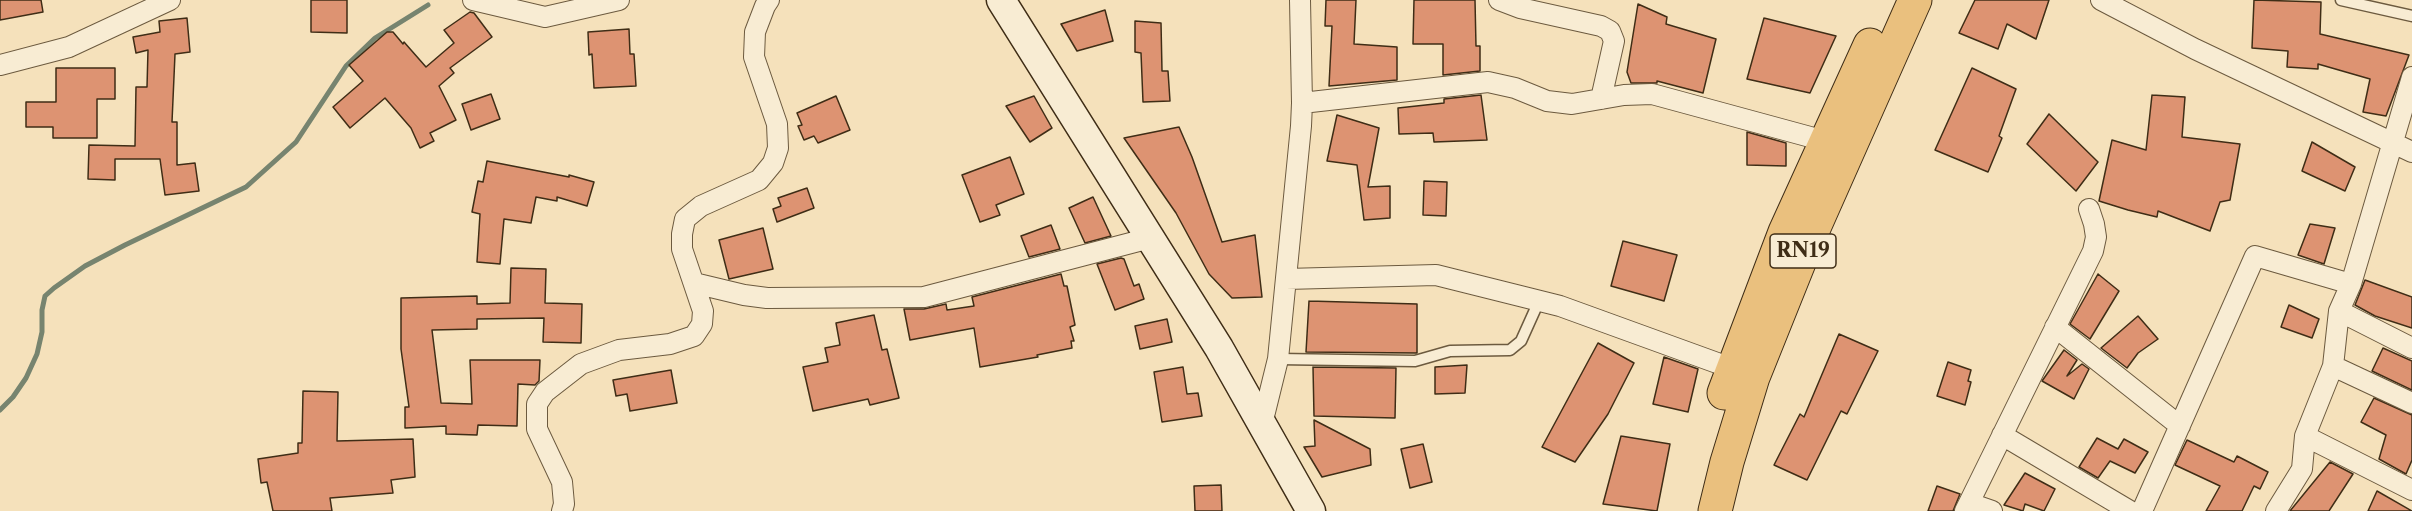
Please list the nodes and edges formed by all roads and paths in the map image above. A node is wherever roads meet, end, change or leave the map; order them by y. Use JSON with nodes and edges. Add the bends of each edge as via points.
{"nodes":[{"id":1,"x":170,"y":0,"type":"edge"},
{"id":2,"x":473,"y":0,"type":"edge"},
{"id":3,"x":620,"y":0,"type":"edge"},
{"id":4,"x":770,"y":0,"type":"edge"},
{"id":5,"x":1001,"y":0,"type":"edge"},
{"id":6,"x":1300,"y":0,"type":"edge"},
{"id":7,"x":1498,"y":0,"type":"edge"},
{"id":8,"x":1891,"y":0,"type":"edge"},
{"id":9,"x":1915,"y":0,"type":"edge"},
{"id":10,"x":2101,"y":0,"type":"edge"},
{"id":11,"x":2340,"y":0,"type":"edge"},
{"id":12,"x":2412,"y":16,"type":"edge"},
{"id":13,"x":0,"y":65,"type":"edge"},
{"id":14,"x":2412,"y":77,"type":"edge"},
{"id":15,"x":1601,"y":99,"type":"junction"},
{"id":16,"x":1302,"y":103,"type":"junction"},
{"id":17,"x":2394,"y":142,"type":"junction"},
{"id":18,"x":1838,"y":144,"type":"junction"},
{"id":19,"x":2412,"y":152,"type":"edge"},
{"id":20,"x":2089,"y":209,"type":"dead end"},
{"id":21,"x":1150,"y":238,"type":"junction"},
{"id":22,"x":1286,"y":279,"type":"junction"},
{"id":23,"x":694,"y":283,"type":"junction"},
{"id":24,"x":2351,"y":284,"type":"junction"},
{"id":25,"x":1539,"y":301,"type":"junction"},
{"id":26,"x":2339,"y":311,"type":"junction"},
{"id":27,"x":2055,"y":327,"type":"junction"},
{"id":28,"x":2412,"y":348,"type":"edge"},
{"id":29,"x":1278,"y":359,"type":"junction"},
{"id":30,"x":2333,"y":366,"type":"junction"},
{"id":31,"x":1743,"y":373,"type":"junction"},
{"id":32,"x":2412,"y":403,"type":"edge"},
{"id":33,"x":1262,"y":424,"type":"junction"},
{"id":34,"x":2180,"y":426,"type":"junction"},
{"id":35,"x":2002,"y":435,"type":"junction"},
{"id":36,"x":2306,"y":436,"type":"junction"},
{"id":37,"x":2412,"y":490,"type":"edge"},
{"id":38,"x":1967,"y":507,"type":"edge"},
{"id":39,"x":562,"y":511,"type":"edge"},
{"id":40,"x":1311,"y":511,"type":"edge"},
{"id":41,"x":1693,"y":511,"type":"edge"},
{"id":42,"x":1715,"y":511,"type":"edge"},
{"id":43,"x":1992,"y":511,"type":"edge"},
{"id":44,"x":2130,"y":511,"type":"edge"},
{"id":45,"x":2142,"y":511,"type":"edge"},
{"id":46,"x":2276,"y":511,"type":"edge"}],
"edges":[{"from":1,"to":13,"type":"street","via":[[69,47]]},
{"from":2,"to":3,"type":"street","via":[[545,17]]},
{"from":4,"to":23,"type":"street","via":[[755,32],[754,57],[777,124],[778,148],[759,180],[701,206],[686,219],[682,249]]},
{"from":5,"to":21,"type":"street"},
{"from":6,"to":16,"type":"street"},
{"from":7,"to":15,"type":"street","via":[[1610,31],[1614,41]]},
{"from":8,"to":18,"type":"highway","number":"RN19"},
{"from":9,"to":18,"type":"highway","number":"RN19"},
{"from":10,"to":17,"type":"street","via":[[2195,49]]},
{"from":11,"to":12,"type":"lane"},
{"from":14,"to":17,"type":"street"},
{"from":15,"to":16,"type":"street","via":[[1557,103],[1488,82]]},
{"from":15,"to":18,"type":"street","via":[[1638,94],[1665,96]]},
{"from":16,"to":22,"type":"street"},
{"from":17,"to":19,"type":"street"},
{"from":17,"to":24,"type":"street"},
{"from":18,"to":31,"type":"highway","number":"RN19","via":[[1785,232]]},
{"from":20,"to":27,"type":"street","via":[[2096,237],[2093,251]]},
{"from":21,"to":23,"type":"street","via":[[924,297],[767,298]]},
{"from":21,"to":33,"type":"street"},
{"from":22,"to":25,"type":"street","via":[[1436,275]]},
{"from":22,"to":29,"type":"street"},
{"from":23,"to":39,"type":"street","via":[[703,311],[702,324],[694,336],[670,344],[619,350],[580,364],[545,392],[537,404],[537,429],[562,482]]},
{"from":24,"to":26,"type":"street"},
{"from":24,"to":34,"type":"street","via":[[2255,256]]},
{"from":25,"to":29,"type":"lane","via":[[1521,341],[1510,350],[1450,351],[1415,361]]},
{"from":25,"to":31,"type":"street"},
{"from":26,"to":28,"type":"street"},
{"from":26,"to":30,"type":"street"},
{"from":27,"to":34,"type":"street"},
{"from":27,"to":35,"type":"street"},
{"from":29,"to":33,"type":"street"},
{"from":30,"to":32,"type":"street"},
{"from":30,"to":36,"type":"street"},
{"from":31,"to":41,"type":"highway","number":"RN19","via":[[1709,446]]},
{"from":31,"to":42,"type":"highway","number":"RN19"},
{"from":33,"to":40,"type":"street"},
{"from":34,"to":45,"type":"street"},
{"from":35,"to":38,"type":"street"},
{"from":35,"to":44,"type":"street"},
{"from":36,"to":37,"type":"street"},
{"from":36,"to":46,"type":"street","via":[[2302,469]]},
{"from":38,"to":43,"type":"street"}]}
